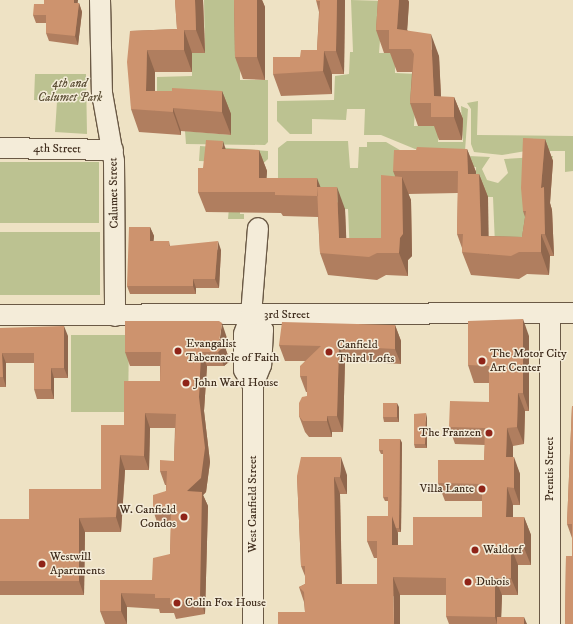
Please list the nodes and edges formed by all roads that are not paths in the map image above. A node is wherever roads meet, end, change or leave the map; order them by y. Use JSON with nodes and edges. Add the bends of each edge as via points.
{"nodes":[{"id":1,"x":100,"y":0,"type":"edge"},
{"id":2,"x":0,"y":148,"type":"edge"},
{"id":3,"x":113,"y":150,"type":"junction"},
{"id":4,"x":258,"y":228,"type":"dead end"},
{"id":5,"x":573,"y":313,"type":"edge"},
{"id":6,"x":0,"y":314,"type":"edge"},
{"id":7,"x":550,"y":314,"type":"junction"},
{"id":8,"x":251,"y":315,"type":"junction"},
{"id":9,"x":115,"y":316,"type":"junction"},
{"id":10,"x":253,"y":624,"type":"edge"},
{"id":11,"x":550,"y":624,"type":"edge"}],
"edges":[{"from":1,"to":3,"type":"street","name":"Calumet Street","via":[[102,93]]},
{"from":2,"to":3,"type":"street","name":"4th Street"},
{"from":3,"to":9,"type":"street","name":"Calumet Street"},
{"from":4,"to":8,"type":"street","name":"West Canfield Street"},
{"from":5,"to":7,"type":"street","name":"3rd Street"},
{"from":6,"to":9,"type":"street","name":"3rd Street"},
{"from":7,"to":8,"type":"street","name":"3rd Street"},
{"from":7,"to":11,"type":"street","name":"Prentis Street"},
{"from":8,"to":9,"type":"street","name":"3rd Street"},
{"from":8,"to":10,"type":"street","name":"West Canfield Street","via":[[244,332],[244,370],[253,385]]}]}
